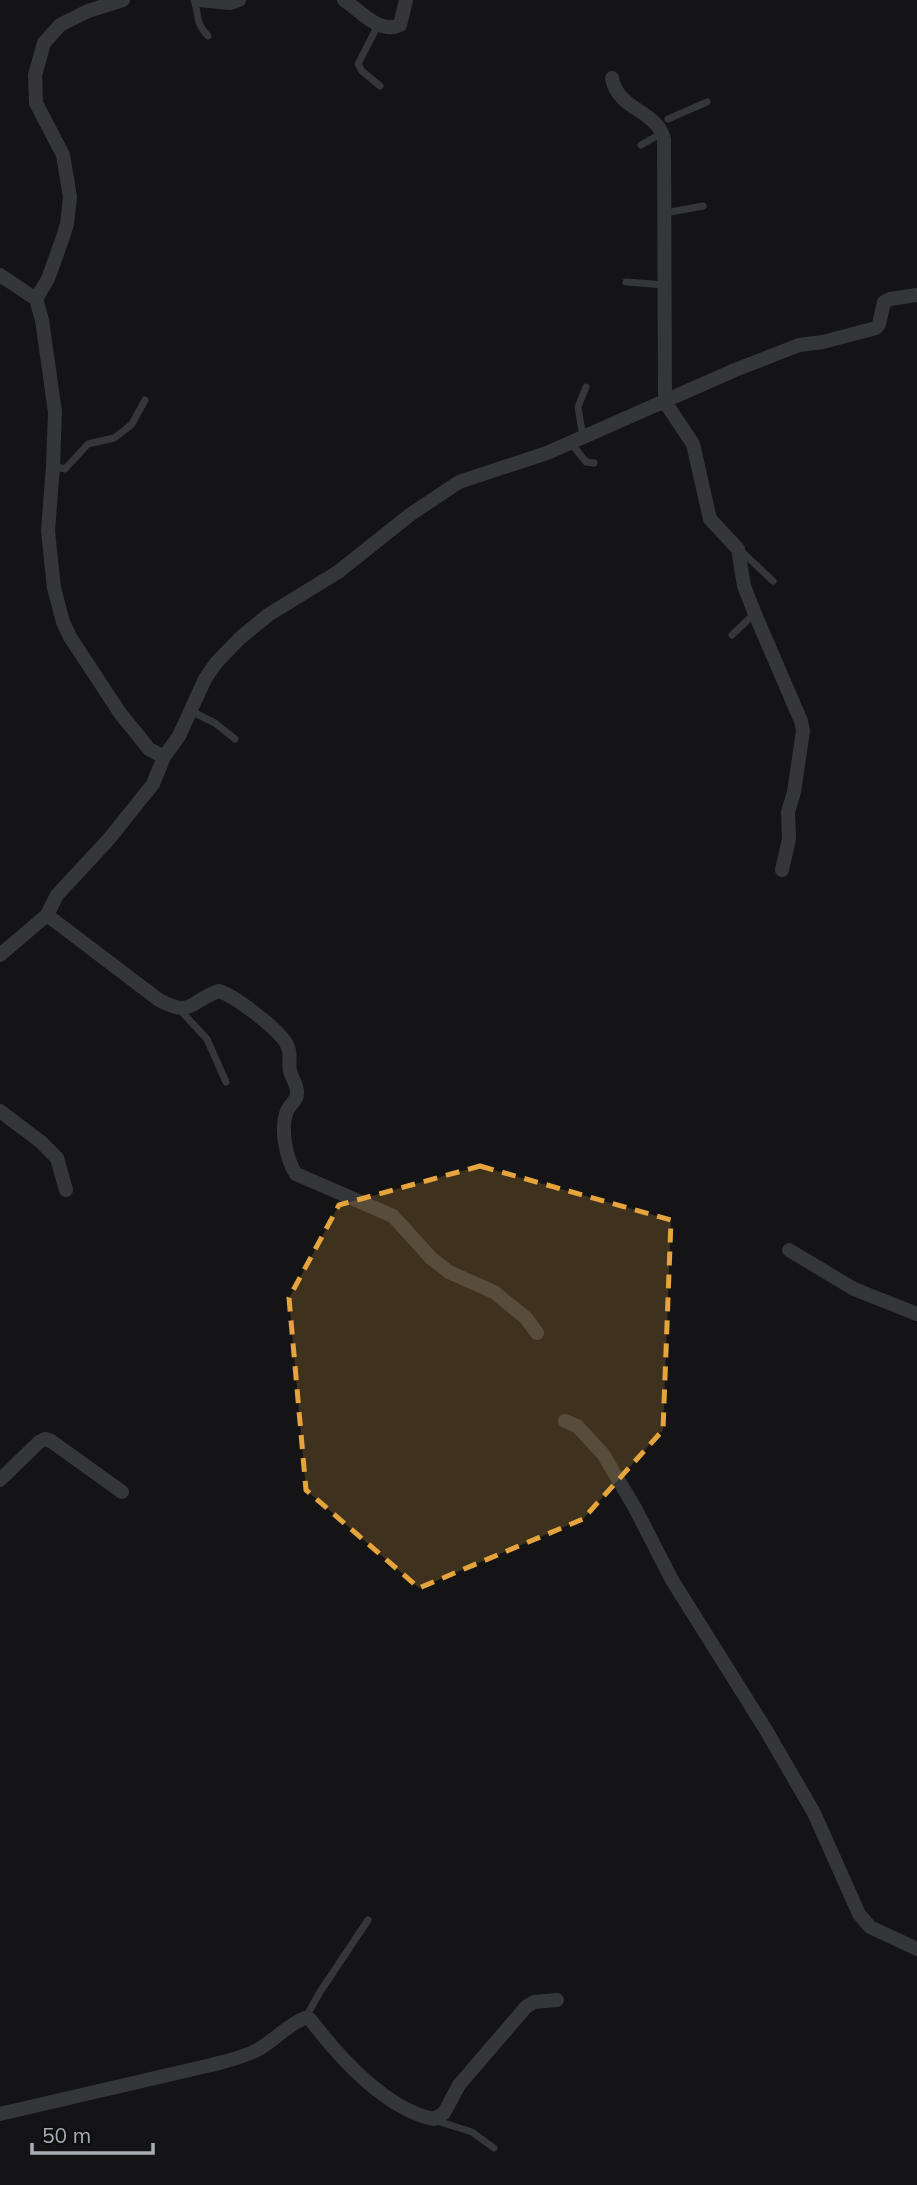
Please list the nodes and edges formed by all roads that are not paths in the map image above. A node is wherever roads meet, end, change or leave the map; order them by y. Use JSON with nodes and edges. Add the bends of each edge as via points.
{"nodes":[{"id":1,"x":123,"y":0,"type":"edge"},
{"id":2,"x":196,"y":0,"type":"edge"},
{"id":3,"x":239,"y":0,"type":"edge"},
{"id":4,"x":344,"y":0,"type":"edge"},
{"id":5,"x":406,"y":0,"type":"edge"},
{"id":6,"x":378,"y":24,"type":"junction"},
{"id":7,"x":208,"y":36,"type":"dead end"},
{"id":8,"x":612,"y":78,"type":"dead end"},
{"id":9,"x":380,"y":86,"type":"dead end"},
{"id":10,"x":707,"y":102,"type":"dead end"},
{"id":11,"x":663,"y":124,"type":"junction"},
{"id":12,"x":641,"y":145,"type":"dead end"},
{"id":13,"x":704,"y":206,"type":"dead end"},
{"id":14,"x":665,"y":213,"type":"junction"},
{"id":15,"x":0,"y":275,"type":"edge"},
{"id":16,"x":626,"y":282,"type":"dead end"},
{"id":17,"x":666,"y":285,"type":"junction"},
{"id":18,"x":917,"y":295,"type":"edge"},
{"id":19,"x":36,"y":299,"type":"junction"},
{"id":20,"x":586,"y":387,"type":"dead end"},
{"id":21,"x":145,"y":400,"type":"dead end"},
{"id":22,"x":665,"y":402,"type":"junction"},
{"id":23,"x":577,"y":439,"type":"junction"},
{"id":24,"x":594,"y":463,"type":"dead end"},
{"id":25,"x":53,"y":466,"type":"junction"},
{"id":26,"x":738,"y":549,"type":"junction"},
{"id":27,"x":773,"y":581,"type":"dead end"},
{"id":28,"x":755,"y":614,"type":"junction"},
{"id":29,"x":733,"y":635,"type":"dead end"},
{"id":30,"x":190,"y":710,"type":"junction"},
{"id":31,"x":235,"y":739,"type":"dead end"},
{"id":32,"x":164,"y":757,"type":"junction"},
{"id":33,"x":782,"y":870,"type":"dead end"},
{"id":34,"x":47,"y":915,"type":"junction"},
{"id":35,"x":0,"y":955,"type":"edge"},
{"id":36,"x":180,"y":1009,"type":"junction"},
{"id":37,"x":226,"y":1082,"type":"dead end"},
{"id":38,"x":0,"y":1111,"type":"edge"},
{"id":39,"x":66,"y":1190,"type":"dead end"},
{"id":40,"x":789,"y":1251,"type":"dead end"},
{"id":41,"x":917,"y":1314,"type":"edge"},
{"id":42,"x":537,"y":1333,"type":"dead end"},
{"id":43,"x":565,"y":1421,"type":"dead end"},
{"id":44,"x":0,"y":1480,"type":"edge"},
{"id":45,"x":122,"y":1493,"type":"dead end"},
{"id":46,"x":368,"y":1920,"type":"dead end"},
{"id":47,"x":917,"y":1949,"type":"edge"},
{"id":48,"x":557,"y":2000,"type":"dead end"},
{"id":49,"x":305,"y":2018,"type":"junction"},
{"id":50,"x":0,"y":2114,"type":"edge"},
{"id":51,"x":433,"y":2119,"type":"junction"},
{"id":52,"x":494,"y":2148,"type":"dead end"}],
"edges":[{"from":1,"to":19,"type":"street","via":[[60,25],[44,43],[35,75],[36,103],[63,155],[71,197],[57,255]]},
{"from":2,"to":3,"type":"street"},
{"from":2,"to":7,"type":"lane","via":[[198,24]]},
{"from":4,"to":6,"type":"street"},
{"from":5,"to":6,"type":"street","via":[[400,25]]},
{"from":6,"to":9,"type":"lane","via":[[358,64]]},
{"from":8,"to":11,"type":"street","via":[[617,95]]},
{"from":10,"to":11,"type":"lane"},
{"from":11,"to":12,"type":"lane"},
{"from":11,"to":14,"type":"street"},
{"from":13,"to":14,"type":"lane"},
{"from":14,"to":17,"type":"street"},
{"from":15,"to":19,"type":"street"},
{"from":16,"to":17,"type":"lane"},
{"from":17,"to":22,"type":"street"},
{"from":18,"to":22,"type":"street","via":[[884,302],[876,328],[799,345]]},
{"from":19,"to":25,"type":"street","via":[[55,412]]},
{"from":20,"to":23,"type":"lane","via":[[578,407]]},
{"from":21,"to":25,"type":"lane","via":[[132,424],[114,438],[88,444],[65,468]]},
{"from":22,"to":23,"type":"street"},
{"from":22,"to":26,"type":"street","via":[[693,444],[710,519]]},
{"from":23,"to":24,"type":"lane","via":[[586,462]]},
{"from":23,"to":30,"type":"street","via":[[459,482],[411,514],[357,559],[268,615],[239,639],[211,671]]},
{"from":25,"to":32,"type":"street","via":[[48,531],[63,622],[120,713],[149,748]]},
{"from":26,"to":27,"type":"lane"},
{"from":26,"to":28,"type":"street","via":[[744,586]]},
{"from":28,"to":29,"type":"lane"},
{"from":28,"to":33,"type":"street","via":[[799,712],[803,731]]},
{"from":30,"to":31,"type":"lane"},
{"from":30,"to":32,"type":"street"},
{"from":32,"to":34,"type":"street","via":[[153,784],[57,895]]},
{"from":34,"to":35,"type":"street"},
{"from":34,"to":36,"type":"street","via":[[159,1000]]},
{"from":36,"to":37,"type":"lane","via":[[207,1040]]},
{"from":36,"to":42,"type":"street","via":[[219,991],[258,1016],[289,1048],[289,1066],[298,1089],[284,1126],[296,1174],[393,1216],[431,1258],[449,1272],[494,1292]]},
{"from":38,"to":39,"type":"street","via":[[57,1158]]},
{"from":40,"to":41,"type":"street","via":[[853,1289]]},
{"from":43,"to":47,"type":"street","via":[[577,1426],[603,1454],[672,1580],[814,1812],[859,1914],[870,1927]]},
{"from":44,"to":45,"type":"street","via":[[45,1439]]},
{"from":46,"to":49,"type":"lane"},
{"from":48,"to":51,"type":"street","via":[[526,2007],[459,2085],[440,2118]]},
{"from":49,"to":50,"type":"street","via":[[243,2056]]},
{"from":49,"to":51,"type":"street","via":[[355,2072],[403,2106]]},
{"from":51,"to":52,"type":"lane","via":[[472,2132]]}]}
